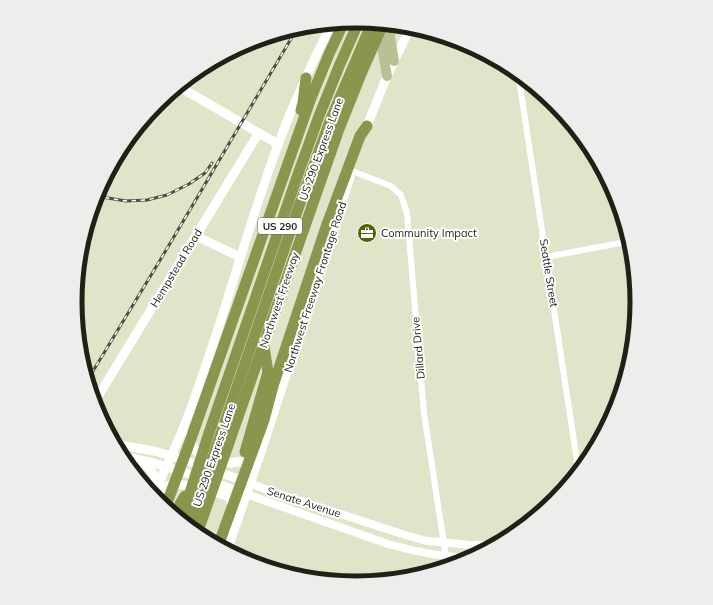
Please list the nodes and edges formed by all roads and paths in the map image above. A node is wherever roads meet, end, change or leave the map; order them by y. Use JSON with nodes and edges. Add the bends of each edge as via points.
{"nodes":[{"id":1,"x":356,"y":28,"type":"edge"},
{"id":2,"x":341,"y":29,"type":"edge"},
{"id":3,"x":369,"y":29,"type":"edge"},
{"id":4,"x":379,"y":29,"type":"edge"},
{"id":5,"x":381,"y":29,"type":"edge"},
{"id":6,"x":329,"y":30,"type":"edge"},
{"id":7,"x":389,"y":30,"type":"edge"},
{"id":8,"x":408,"y":33,"type":"edge"},
{"id":9,"x":394,"y":61,"type":"junction"},
{"id":10,"x":387,"y":76,"type":"junction"},
{"id":11,"x":306,"y":78,"type":"junction"},
{"id":12,"x":519,"y":82,"type":"edge"},
{"id":13,"x":184,"y":89,"type":"edge"},
{"id":14,"x":367,"y":126,"type":"junction"},
{"id":15,"x":258,"y":134,"type":"junction"},
{"id":16,"x":278,"y":144,"type":"junction"},
{"id":17,"x":352,"y":171,"type":"junction"},
{"id":18,"x":196,"y":236,"type":"junction"},
{"id":19,"x":624,"y":242,"type":"edge"},
{"id":20,"x":240,"y":257,"type":"junction"},
{"id":21,"x":546,"y":257,"type":"junction"},
{"id":22,"x":264,"y":345,"type":"junction"},
{"id":23,"x":221,"y":355,"type":"junction"},
{"id":24,"x":99,"y":395,"type":"edge"},
{"id":25,"x":186,"y":421,"type":"junction"},
{"id":26,"x":225,"y":438,"type":"junction"},
{"id":27,"x":264,"y":443,"type":"junction"},
{"id":28,"x":122,"y":445,"type":"edge"},
{"id":29,"x":172,"y":456,"type":"junction"},
{"id":30,"x":130,"y":458,"type":"edge"},
{"id":31,"x":142,"y":460,"type":"junction"},
{"id":32,"x":578,"y":465,"type":"edge"},
{"id":33,"x":167,"y":467,"type":"junction"},
{"id":34,"x":250,"y":483,"type":"junction"},
{"id":35,"x":155,"y":489,"type":"edge"},
{"id":36,"x":157,"y":491,"type":"edge"},
{"id":37,"x":158,"y":492,"type":"edge"},
{"id":38,"x":246,"y":494,"type":"junction"},
{"id":39,"x":167,"y":502,"type":"edge"},
{"id":40,"x":186,"y":514,"type":"edge"},
{"id":41,"x":236,"y":524,"type":"junction"},
{"id":42,"x":222,"y":525,"type":"junction"},
{"id":43,"x":216,"y":538,"type":"edge"},
{"id":44,"x":219,"y":540,"type":"edge"},
{"id":45,"x":444,"y":543,"type":"junction"},
{"id":46,"x":485,"y":545,"type":"edge"},
{"id":47,"x":229,"y":546,"type":"edge"},
{"id":48,"x":446,"y":557,"type":"junction"},
{"id":49,"x":458,"y":557,"type":"edge"}],
"edges":[{"from":1,"to":40,"type":"highway","name":"Northwest Freeway","number":"US 290","via":[[316,123],[209,433]]},
{"from":2,"to":23,"type":"highway","via":[[311,98]]},
{"from":3,"to":26,"type":"highway","name":"US 290 Express Lane","via":[[330,121],[297,214]]},
{"from":4,"to":10,"type":"main road"},
{"from":5,"to":22,"type":"highway","name":"Northwest Freeway","number":"US 290","via":[[328,157]]},
{"from":6,"to":11,"type":"main road"},
{"from":7,"to":9,"type":"main road"},
{"from":8,"to":9,"type":"main road","name":"Northwest Freeway Frontage Road"},
{"from":9,"to":10,"type":"main road","name":"Northwest Freeway Frontage Road"},
{"from":10,"to":14,"type":"main road","name":"Northwest Freeway Frontage Road"},
{"from":11,"to":16,"type":"main road"},
{"from":11,"to":23,"type":"highway","via":[[303,103],[261,219],[224,334]]},
{"from":12,"to":21,"type":"street","name":"Seattle Street"},
{"from":13,"to":15,"type":"main road"},
{"from":14,"to":17,"type":"main road","name":"Northwest Freeway Frontage Road"},
{"from":14,"to":42,"type":"highway","via":[[360,136],[326,227],[264,420]]},
{"from":15,"to":16,"type":"main road"},
{"from":15,"to":18,"type":"main road","name":"Hempstead Road"},
{"from":16,"to":20,"type":"main road"},
{"from":17,"to":27,"type":"main road","name":"Northwest Freeway Frontage Road"},
{"from":17,"to":45,"type":"street","name":"Dillard Drive","via":[[391,186],[401,195],[407,213],[424,413]]},
{"from":18,"to":20,"type":"main road"},
{"from":18,"to":24,"type":"main road","name":"Hempstead Road"},
{"from":19,"to":21,"type":"street"},
{"from":20,"to":25,"type":"main road"},
{"from":21,"to":32,"type":"street","name":"Seattle Street"},
{"from":22,"to":26,"type":"highway","name":"Northwest Freeway","number":"US 290"},
{"from":22,"to":42,"type":"highway","via":[[268,372]]},
{"from":23,"to":39,"type":"highway"},
{"from":25,"to":27,"type":"main road","via":[[190,438],[198,453],[230,463],[244,461]]},
{"from":25,"to":29,"type":"main road"},
{"from":26,"to":40,"type":"highway","name":"US 290 Express Lane"},
{"from":27,"to":34,"type":"main road","name":"Northwest Freeway Frontage Road"},
{"from":28,"to":29,"type":"main road","name":"Senate Avenue"},
{"from":29,"to":33,"type":"main road"},
{"from":29,"to":34,"type":"main road","name":"Senate Avenue"},
{"from":30,"to":31,"type":"main road","name":"Senate Avenue"},
{"from":31,"to":33,"type":"main road","name":"Senate Avenue"},
{"from":31,"to":35,"type":"main road","via":[[154,474]]},
{"from":33,"to":36,"type":"main road"},
{"from":33,"to":38,"type":"main road","name":"Senate Avenue"},
{"from":34,"to":38,"type":"main road","name":"Northwest Freeway Frontage Road"},
{"from":34,"to":45,"type":"street","name":"Senate Avenue","via":[[402,534]]},
{"from":37,"to":41,"type":"main road","via":[[163,487],[184,484],[228,496],[233,505]]},
{"from":38,"to":41,"type":"main road","name":"Northwest Freeway Frontage Road"},
{"from":38,"to":48,"type":"street","name":"Senate Avenue","via":[[388,544]]},
{"from":41,"to":47,"type":"main road","name":"Northwest Freeway Frontage Road"},
{"from":42,"to":43,"type":"highway"},
{"from":42,"to":44,"type":"highway"},
{"from":45,"to":46,"type":"street","name":"Senate Avenue"},
{"from":45,"to":48,"type":"street","name":"Dillard Drive"},
{"from":48,"to":49,"type":"street","name":"Senate Avenue"}]}
